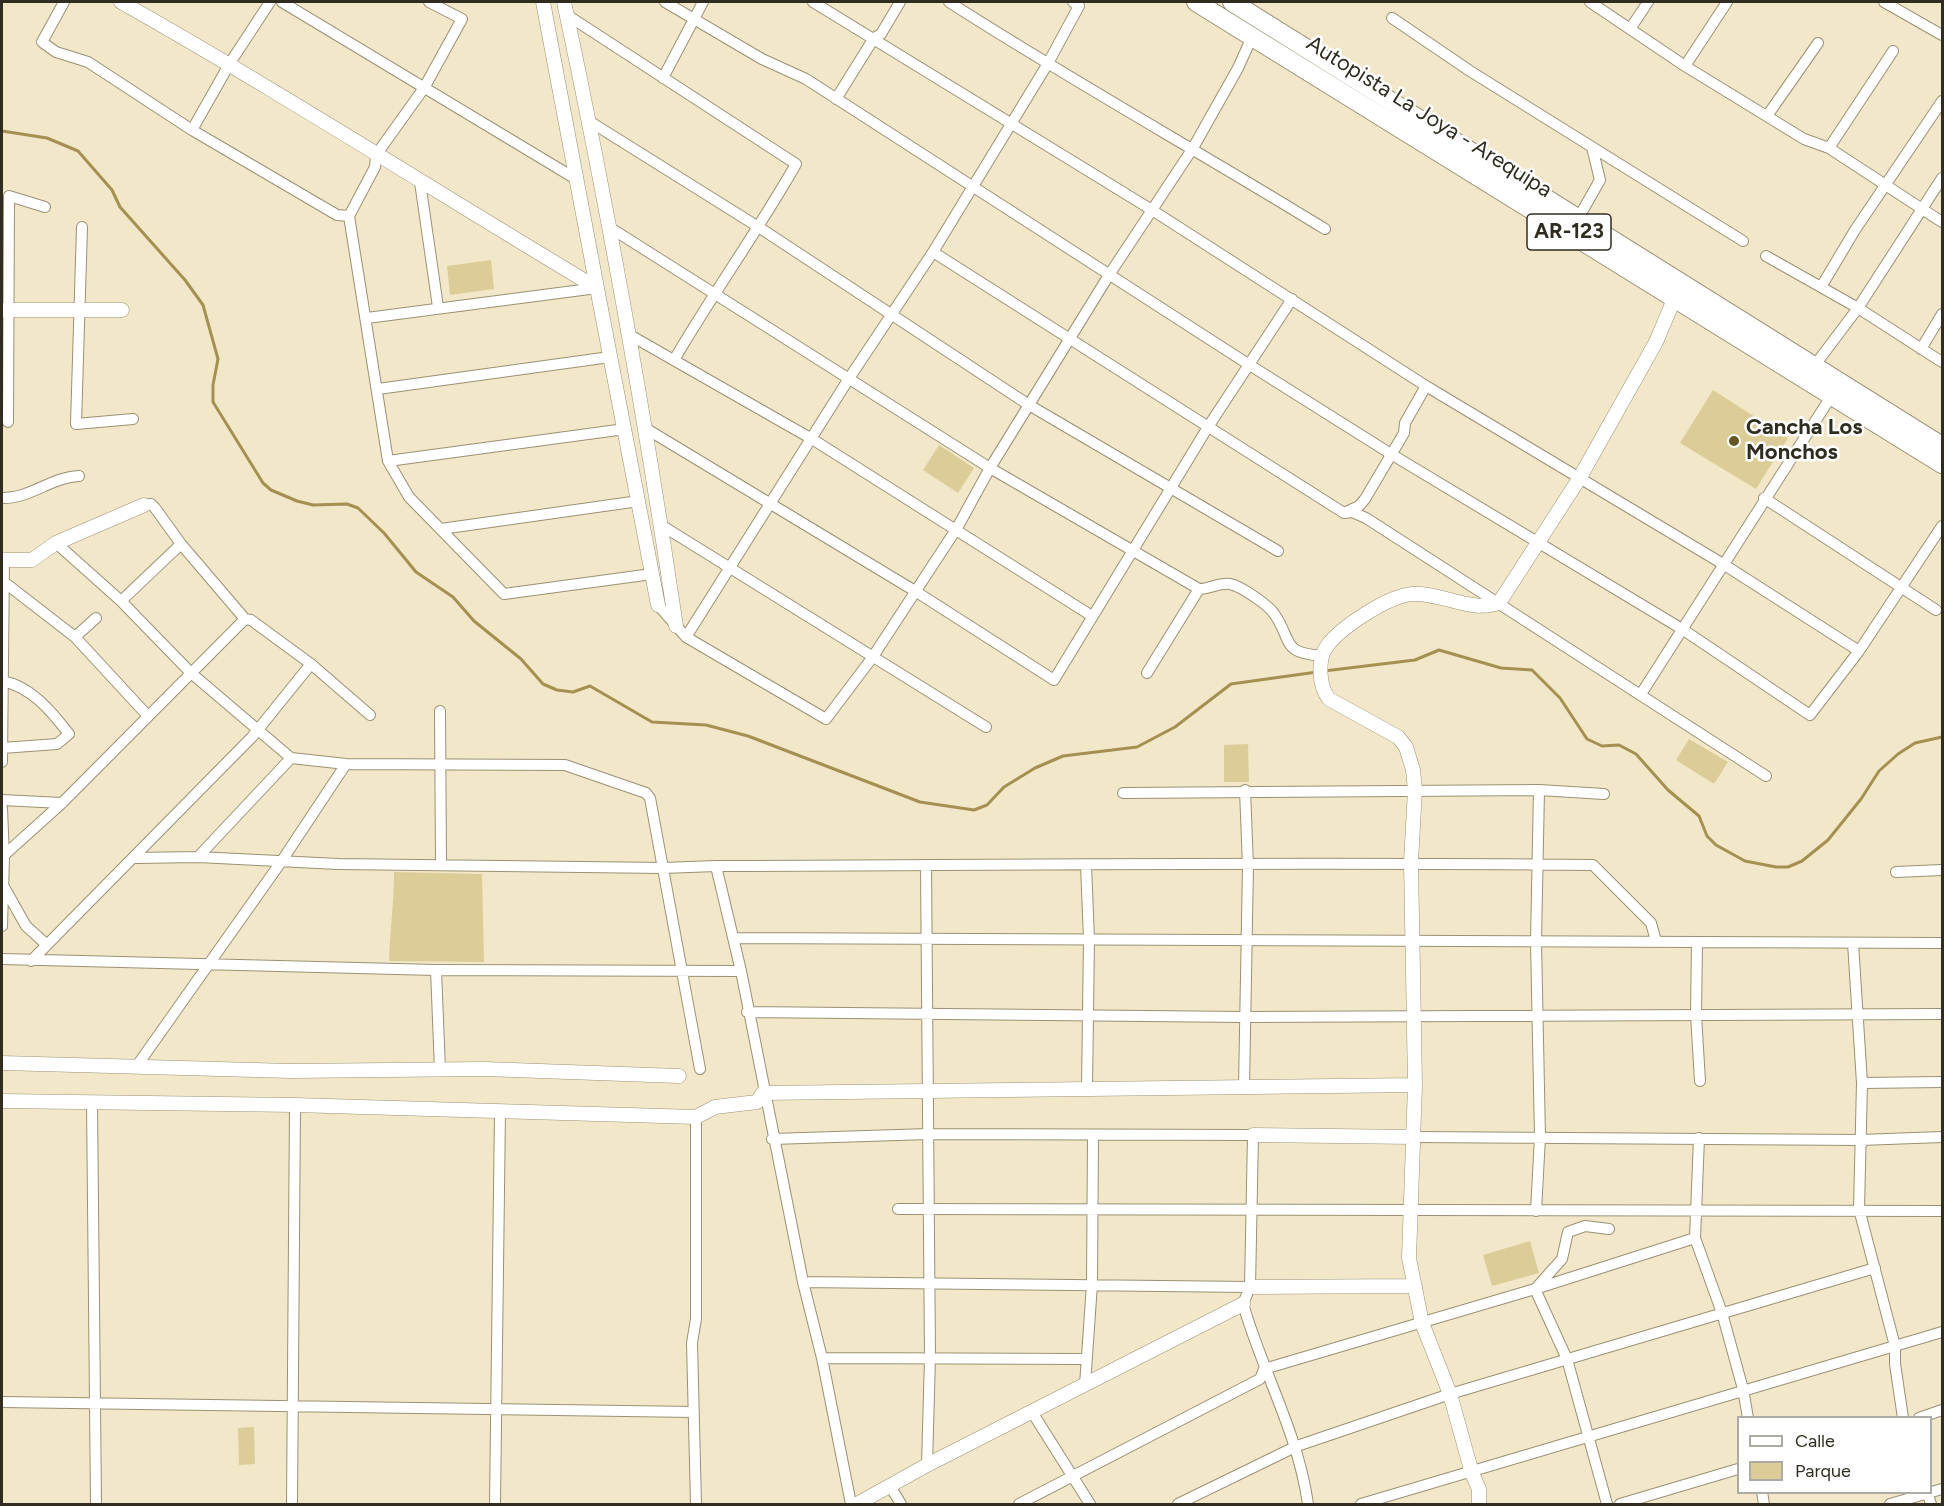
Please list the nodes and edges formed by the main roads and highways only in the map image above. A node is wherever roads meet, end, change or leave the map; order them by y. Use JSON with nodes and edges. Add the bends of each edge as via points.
{"nodes":[{"id":1,"x":1196,"y":2,"type":"edge"},
{"id":2,"x":1232,"y":2,"type":"edge"},
{"id":3,"x":1942,"y":446,"type":"edge"},
{"id":4,"x":1942,"y":464,"type":"edge"}],
"edges":[{"from":1,"to":4,"type":"main road","name":"Autopista La Joya - Arequipa","number":"AR-123"},
{"from":2,"to":3,"type":"main road","name":"Autopista La Joya - Arequipa","number":"AR-123"}]}
